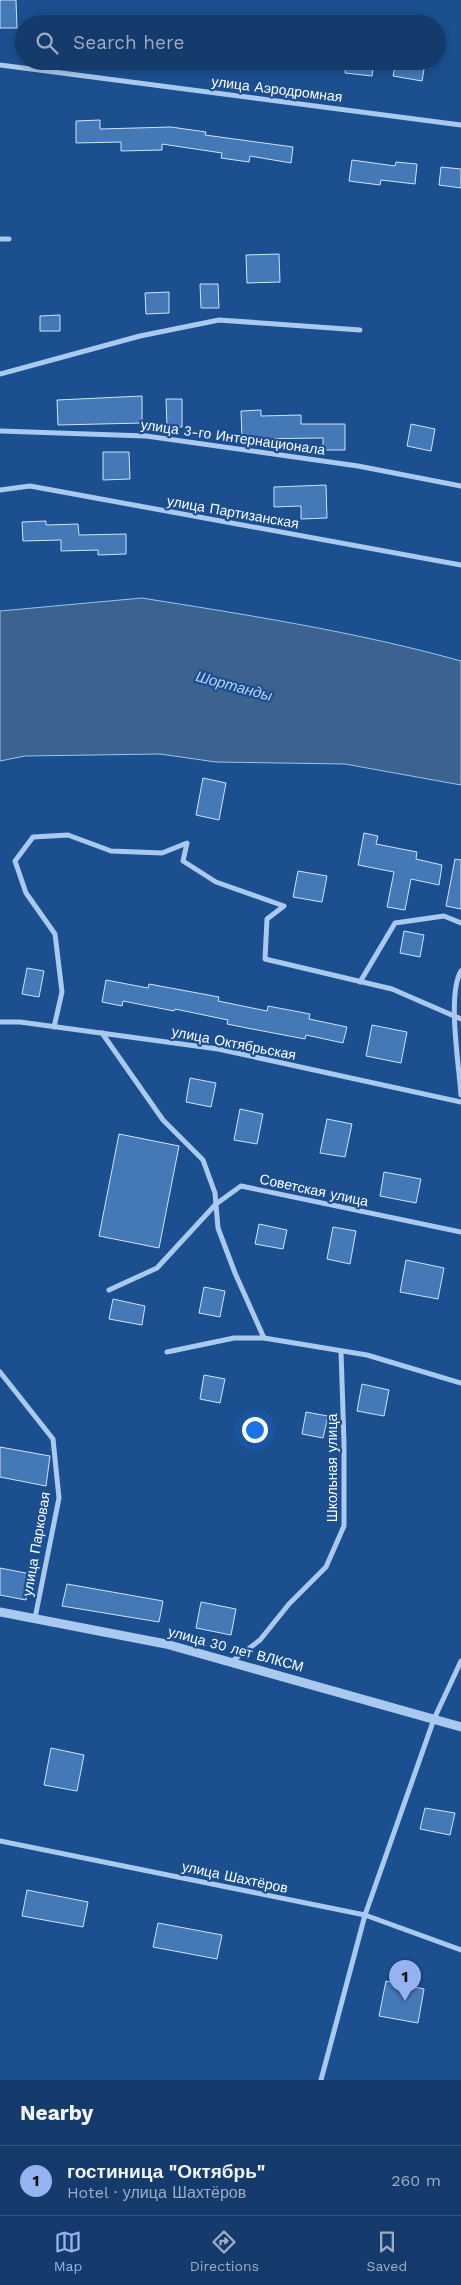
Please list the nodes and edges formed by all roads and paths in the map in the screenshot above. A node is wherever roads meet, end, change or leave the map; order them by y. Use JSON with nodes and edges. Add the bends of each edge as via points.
{"nodes":[{"id":1,"x":0,"y":65,"type":"edge"},
{"id":2,"x":15,"y":67,"type":"edge"},
{"id":3,"x":38,"y":70,"type":"edge"},
{"id":4,"x":461,"y":125,"type":"edge"},
{"id":5,"x":0,"y":239,"type":"edge"},
{"id":6,"x":9,"y":239,"type":"dead end"},
{"id":7,"x":360,"y":330,"type":"dead end"},
{"id":8,"x":0,"y":374,"type":"edge"},
{"id":9,"x":0,"y":431,"type":"edge"},
{"id":10,"x":461,"y":486,"type":"edge"},
{"id":11,"x":0,"y":490,"type":"edge"},
{"id":12,"x":461,"y":565,"type":"edge"},
{"id":13,"x":461,"y":923,"type":"edge"},
{"id":14,"x":461,"y":971,"type":"edge"},
{"id":15,"x":360,"y":982,"type":"junction"},
{"id":16,"x":455,"y":1016,"type":"junction"},
{"id":17,"x":461,"y":1019,"type":"edge"},
{"id":18,"x":0,"y":1022,"type":"edge"},
{"id":19,"x":54,"y":1027,"type":"junction"},
{"id":20,"x":102,"y":1033,"type":"junction"},
{"id":21,"x":461,"y":1094,"type":"edge"},
{"id":22,"x":461,"y":1102,"type":"edge"},
{"id":23,"x":216,"y":1204,"type":"junction"},
{"id":24,"x":461,"y":1232,"type":"edge"},
{"id":25,"x":109,"y":1290,"type":"dead end"},
{"id":26,"x":264,"y":1338,"type":"junction"},
{"id":27,"x":341,"y":1350,"type":"junction"},
{"id":28,"x":168,"y":1352,"type":"dead end"},
{"id":29,"x":0,"y":1372,"type":"edge"},
{"id":30,"x":461,"y":1383,"type":"edge"},
{"id":31,"x":0,"y":1612,"type":"edge"},
{"id":32,"x":35,"y":1618,"type":"junction"},
{"id":33,"x":461,"y":1660,"type":"edge"},
{"id":34,"x":230,"y":1662,"type":"junction"},
{"id":35,"x":434,"y":1719,"type":"junction"},
{"id":36,"x":461,"y":1727,"type":"edge"},
{"id":37,"x":0,"y":1841,"type":"edge"},
{"id":38,"x":365,"y":1915,"type":"junction"},
{"id":39,"x":461,"y":1950,"type":"edge"},
{"id":40,"x":320,"y":2080,"type":"edge"}],
"edges":[{"from":1,"to":2,"type":"street","name":"улица Аэродромная"},
{"from":3,"to":4,"type":"street","name":"улица Аэродромная"},
{"from":5,"to":6,"type":"street"},
{"from":7,"to":8,"type":"street","via":[[219,320],[140,336]]},
{"from":9,"to":10,"type":"street","name":"улица 3-го Интернационала","via":[[146,436],[358,466]]},
{"from":11,"to":12,"type":"street","name":"улица Партизанская","via":[[30,486]]},
{"from":13,"to":15,"type":"street","via":[[444,916],[395,923]]},
{"from":14,"to":16,"type":"street","via":[[456,979]]},
{"from":15,"to":16,"type":"street","via":[[392,989]]},
{"from":15,"to":19,"type":"street","via":[[265,959],[267,919],[284,906],[216,882],[183,861],[187,843],[162,853],[111,851],[68,835],[33,837],[15,861],[26,893],[55,934],[62,992]]},
{"from":16,"to":17,"type":"street"},
{"from":16,"to":21,"type":"street"},
{"from":18,"to":19,"type":"street","name":"улица Октябрьская"},
{"from":19,"to":20,"type":"street","name":"улица Октябрьская"},
{"from":20,"to":22,"type":"street","name":"улица Октябрьская","via":[[218,1049]]},
{"from":20,"to":23,"type":"street","via":[[163,1120],[202,1160]]},
{"from":23,"to":24,"type":"street","name":"Советская улица","via":[[241,1186]]},
{"from":23,"to":25,"type":"street","name":"Советская улица","via":[[157,1268]]},
{"from":23,"to":26,"type":"street","via":[[218,1228]]},
{"from":26,"to":27,"type":"street"},
{"from":26,"to":28,"type":"street","via":[[234,1338]]},
{"from":27,"to":30,"type":"street"},
{"from":27,"to":34,"type":"street","name":"Школьная улица","via":[[344,1526],[326,1567],[289,1604],[260,1640]]},
{"from":29,"to":32,"type":"street","name":"улица Парковая","via":[[53,1439],[59,1498]]},
{"from":31,"to":32,"type":"street","name":"улица 30 лет ВЛКСМ"},
{"from":32,"to":34,"type":"street","name":"улица 30 лет ВЛКСМ","via":[[166,1644]]},
{"from":33,"to":35,"type":"street"},
{"from":34,"to":35,"type":"street","name":"улица 30 лет ВЛКСМ"},
{"from":35,"to":36,"type":"street","name":"улица 30 лет ВЛКСМ"},
{"from":35,"to":38,"type":"street"},
{"from":37,"to":38,"type":"street","name":"улица Шахтёров"},
{"from":38,"to":39,"type":"street","name":"улица Шахтёров"},
{"from":38,"to":40,"type":"street"}]}
